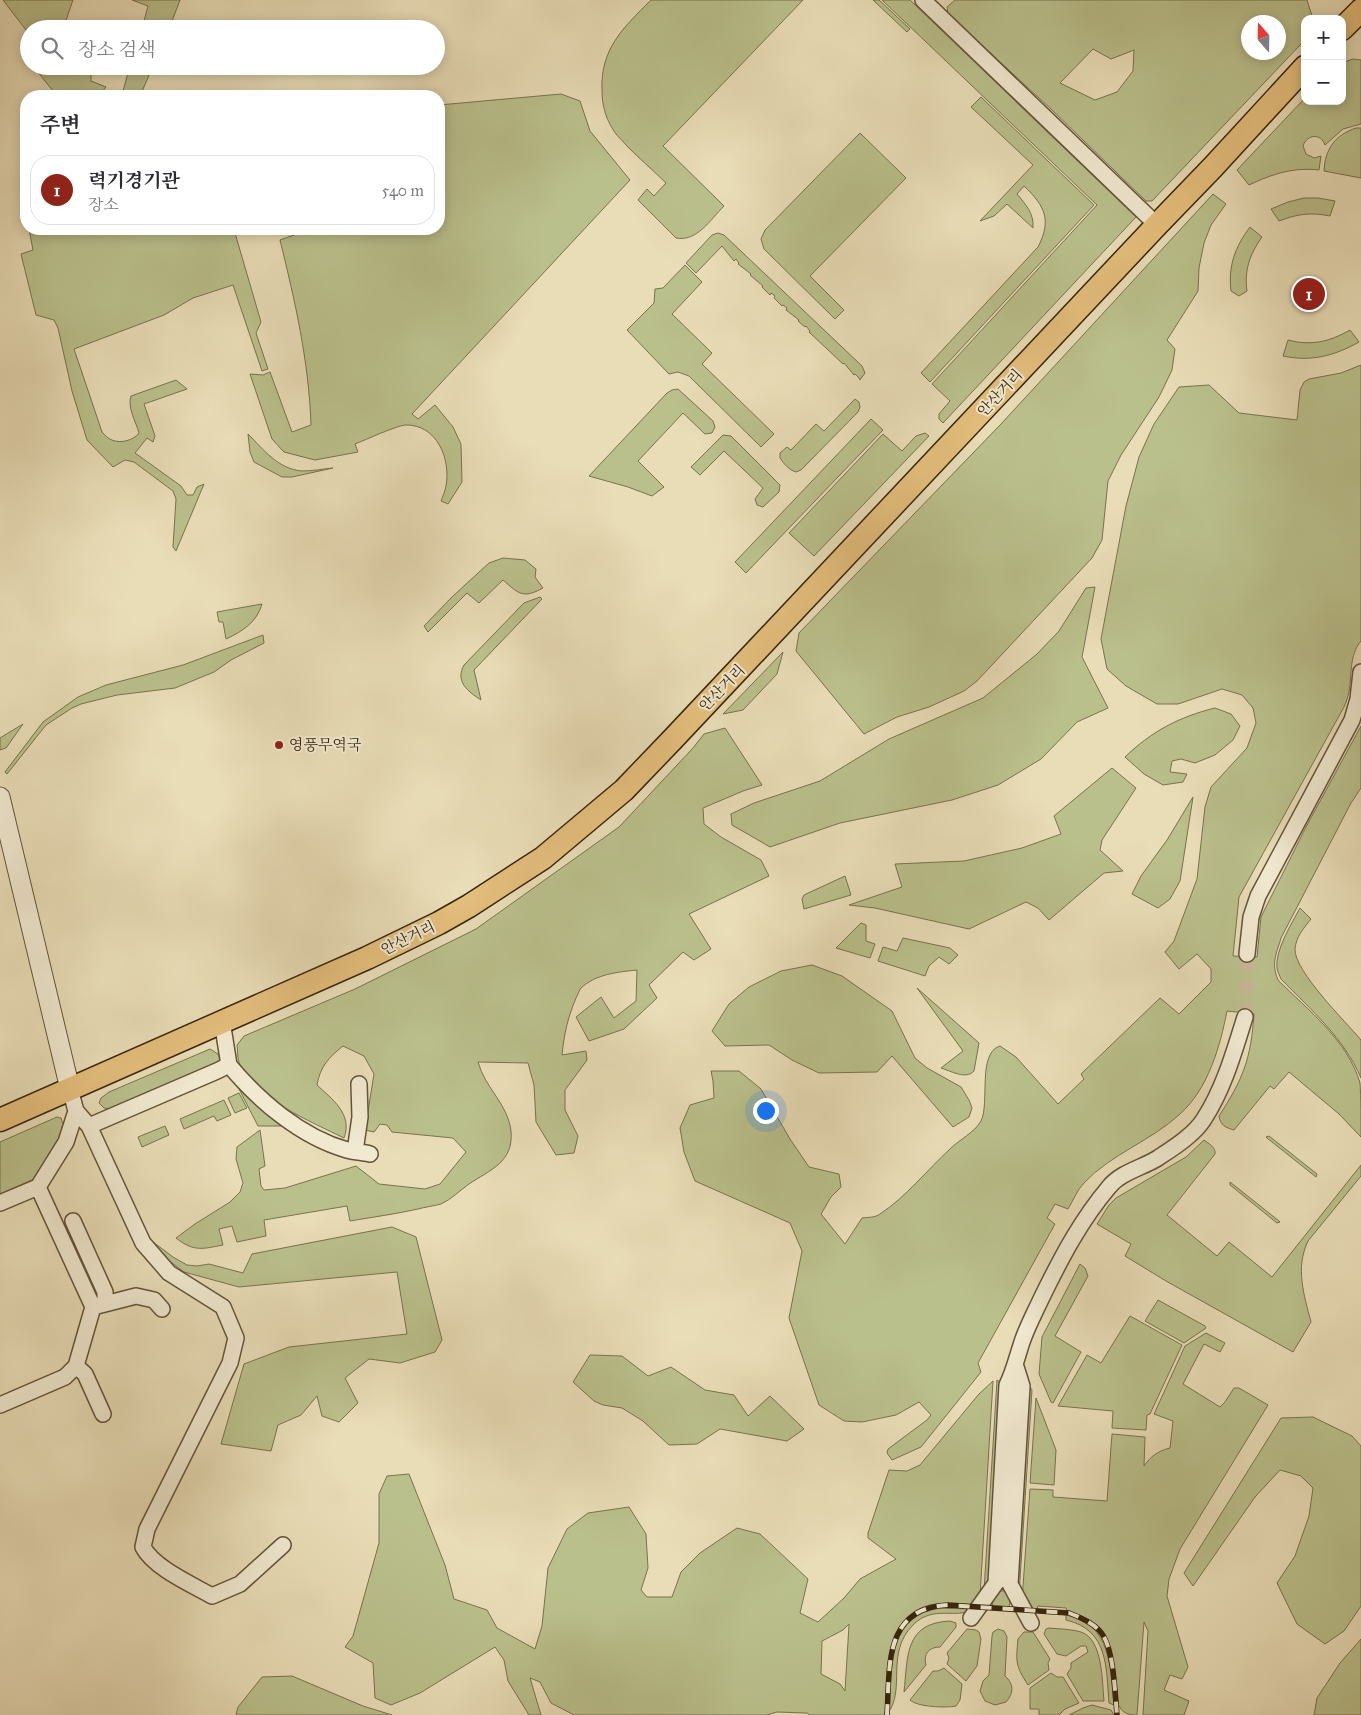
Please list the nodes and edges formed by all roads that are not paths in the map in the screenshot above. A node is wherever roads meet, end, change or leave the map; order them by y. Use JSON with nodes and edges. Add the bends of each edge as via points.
{"nodes":[{"id":1,"x":932,"y":3,"type":"edge"},
{"id":2,"x":1301,"y":71,"type":"edge"},
{"id":3,"x":1157,"y":225,"type":"junction"},
{"id":4,"x":1361,"y":672,"type":"edge"},
{"id":5,"x":0,"y":797,"type":"edge"},
{"id":6,"x":1247,"y":954,"type":"tunnel mouth"},
{"id":7,"x":1245,"y":1017,"type":"tunnel mouth"},
{"id":8,"x":222,"y":1021,"type":"junction"},
{"id":9,"x":229,"y":1065,"type":"junction"},
{"id":10,"x":359,"y":1084,"type":"dead end"},
{"id":11,"x":70,"y":1088,"type":"junction"},
{"id":12,"x":76,"y":1111,"type":"junction"},
{"id":13,"x":0,"y":1120,"type":"edge"},
{"id":14,"x":89,"y":1126,"type":"junction"},
{"id":15,"x":38,"y":1187,"type":"junction"},
{"id":16,"x":0,"y":1203,"type":"edge"},
{"id":17,"x":74,"y":1222,"type":"dead end"},
{"id":18,"x":99,"y":1305,"type":"junction"},
{"id":19,"x":162,"y":1309,"type":"dead end"},
{"id":20,"x":76,"y":1366,"type":"junction"},
{"id":21,"x":0,"y":1405,"type":"edge"},
{"id":22,"x":103,"y":1414,"type":"dead end"},
{"id":23,"x":283,"y":1545,"type":"dead end"},
{"id":24,"x":1003,"y":1583,"type":"junction"},
{"id":25,"x":970,"y":1618,"type":"dead end"},
{"id":26,"x":1032,"y":1623,"type":"dead end"}],
"edges":[{"from":1,"to":3,"type":"street"},
{"from":2,"to":3,"type":"main road","name":"안산거리"},
{"from":3,"to":8,"type":"main road","name":"안산거리","via":[[624,790],[543,858],[462,910],[403,941]]},
{"from":4,"to":6,"type":"street","via":[[1352,720],[1258,896],[1251,918]]},
{"from":5,"to":11,"type":"street"},
{"from":7,"to":24,"type":"street","via":[[1230,1067],[1204,1120],[1156,1159],[1110,1185],[1062,1256],[1022,1342],[1016,1367],[1007,1385]]},
{"from":8,"to":9,"type":"street"},
{"from":8,"to":11,"type":"main road","name":"안산거리"},
{"from":9,"to":10,"type":"street","via":[[264,1103],[314,1137],[347,1150],[362,1152]]},
{"from":9,"to":14,"type":"street"},
{"from":11,"to":12,"type":"street"},
{"from":11,"to":13,"type":"main road","name":"안산거리"},
{"from":12,"to":14,"type":"street"},
{"from":12,"to":15,"type":"street","via":[[66,1142]]},
{"from":14,"to":23,"type":"street","via":[[143,1243],[169,1273],[224,1307],[236,1338],[230,1363],[147,1529],[143,1547],[155,1562],[212,1596],[240,1584]]},
{"from":15,"to":16,"type":"street"},
{"from":15,"to":18,"type":"street"},
{"from":17,"to":18,"type":"street","via":[[105,1292]]},
{"from":18,"to":19,"type":"street","via":[[136,1296],[154,1300]]},
{"from":18,"to":20,"type":"street"},
{"from":20,"to":21,"type":"street","via":[[65,1377]]},
{"from":20,"to":22,"type":"street","via":[[85,1374]]},
{"from":24,"to":25,"type":"street"},
{"from":24,"to":26,"type":"street"}]}
